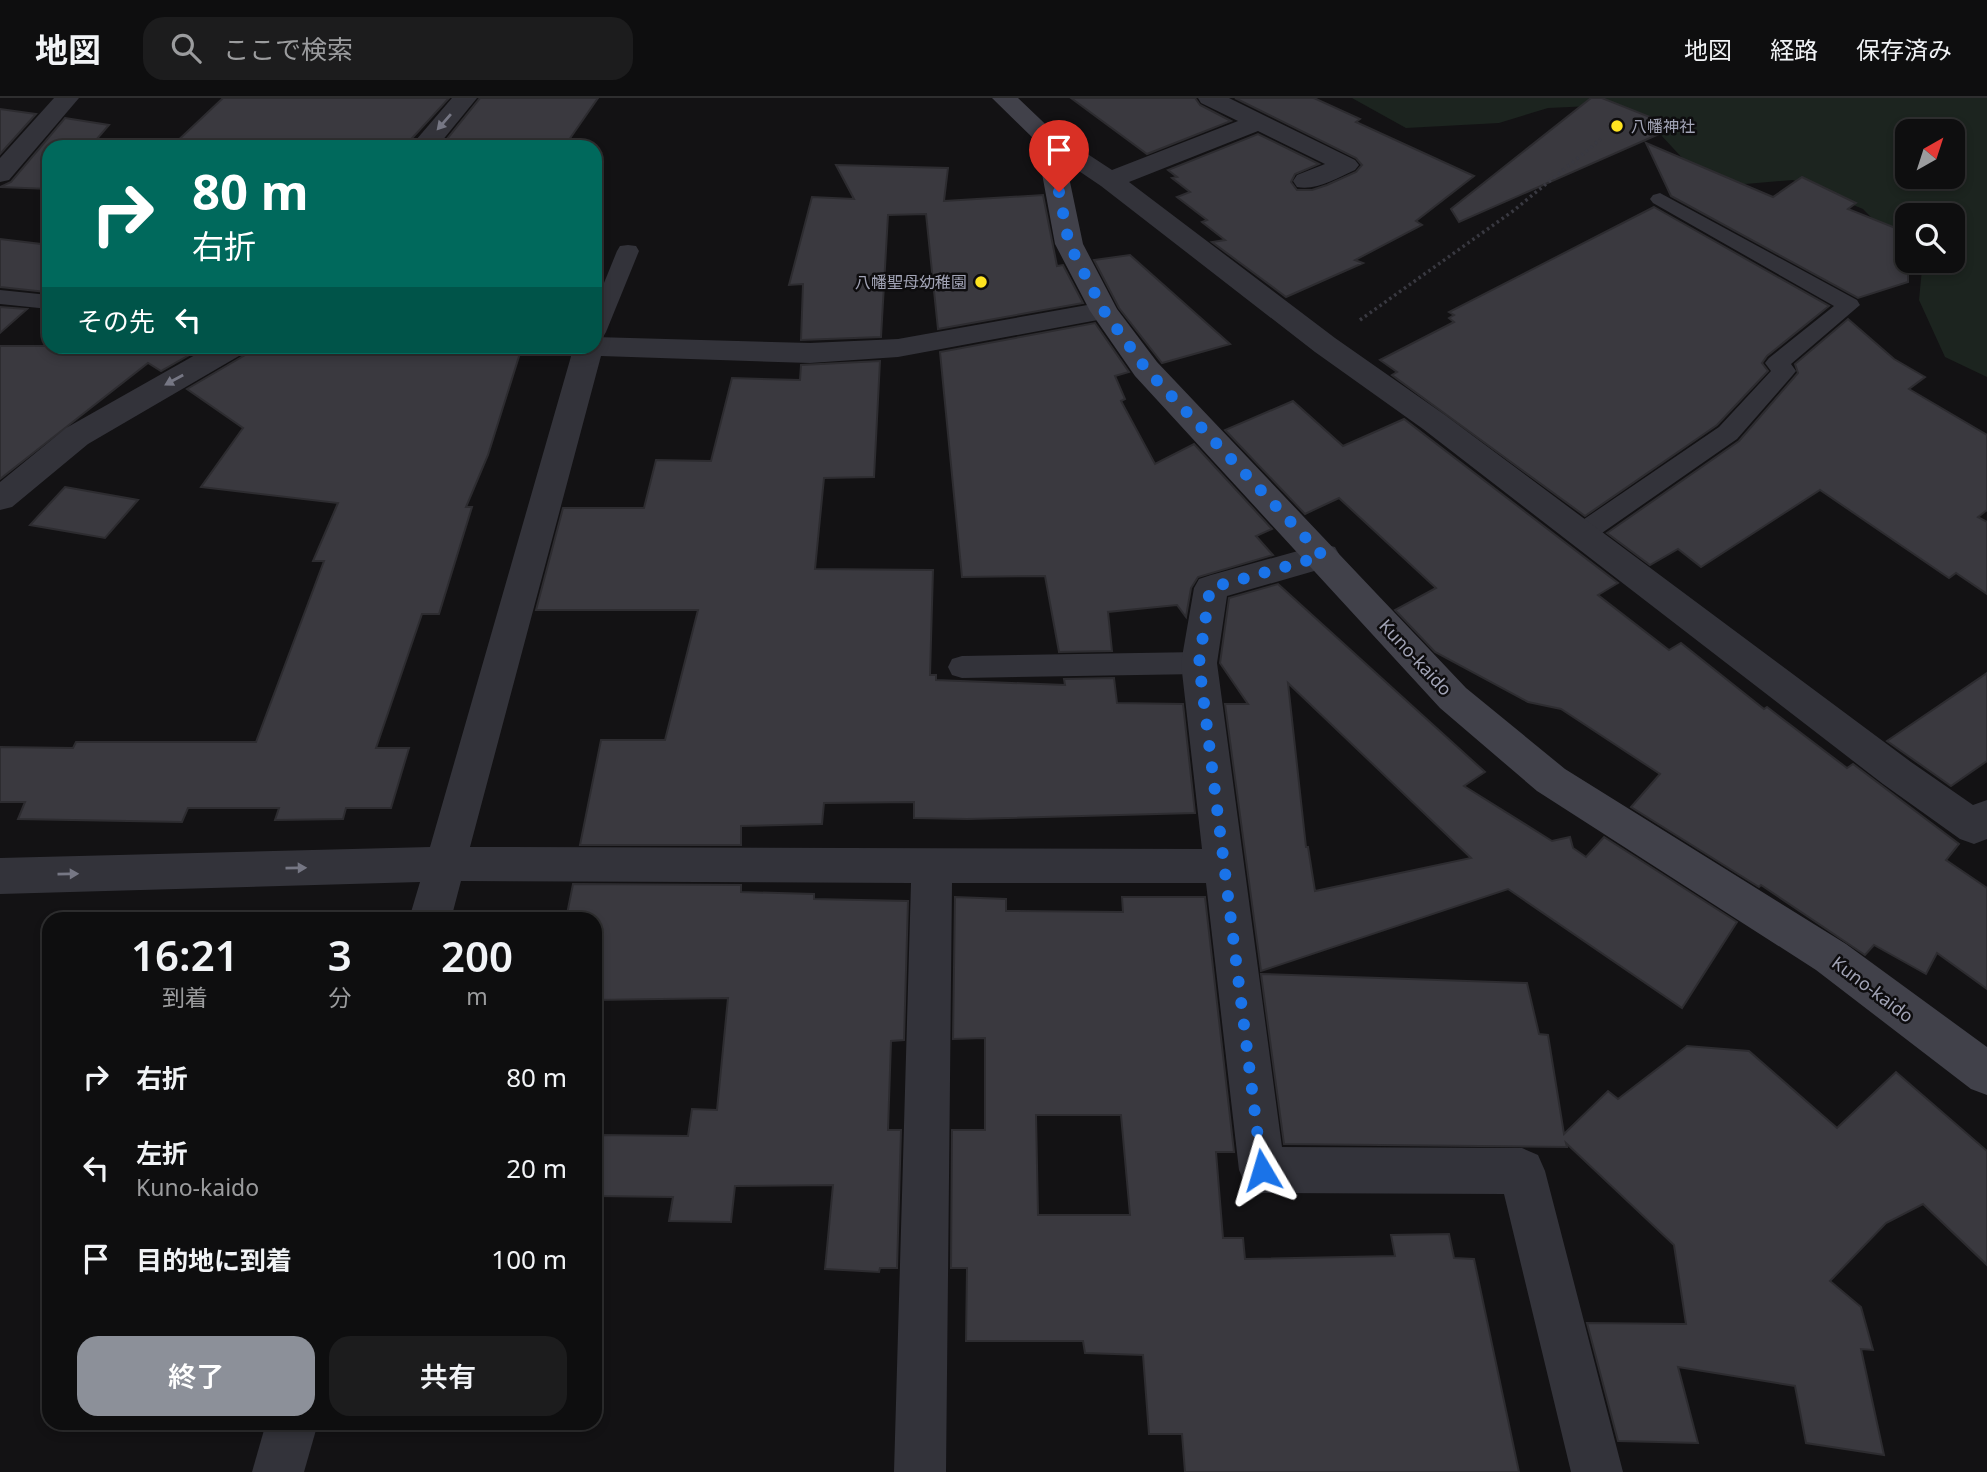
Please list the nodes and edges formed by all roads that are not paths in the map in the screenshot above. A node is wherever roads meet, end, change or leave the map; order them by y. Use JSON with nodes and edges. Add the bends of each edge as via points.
{"nodes":[{"id":1,"x":67,"y":98,"type":"edge"},
{"id":2,"x":465,"y":98,"type":"edge"},
{"id":3,"x":1004,"y":98,"type":"edge"},
{"id":4,"x":1210,"y":98,"type":"edge"},
{"id":5,"x":1261,"y":121,"type":"junction"},
{"id":6,"x":1048,"y":139,"type":"junction"},
{"id":7,"x":429,"y":140,"type":"edge"},
{"id":8,"x":19,"y":153,"type":"junction"},
{"id":9,"x":42,"y":155,"type":"edge"},
{"id":10,"x":0,"y":174,"type":"edge"},
{"id":11,"x":1110,"y":180,"type":"junction"},
{"id":12,"x":1306,"y":181,"type":"dead end"},
{"id":13,"x":1660,"y":199,"type":"dead end"},
{"id":14,"x":628,"y":251,"type":"dead end"},
{"id":15,"x":0,"y":297,"type":"edge"},
{"id":16,"x":42,"y":301,"type":"edge"},
{"id":17,"x":1104,"y":311,"type":"junction"},
{"id":18,"x":602,"y":315,"type":"edge"},
{"id":19,"x":602,"y":346,"type":"edge"},
{"id":20,"x":220,"y":354,"type":"edge"},
{"id":21,"x":587,"y":354,"type":"edge"},
{"id":22,"x":0,"y":499,"type":"edge"},
{"id":23,"x":1580,"y":535,"type":"junction"},
{"id":24,"x":1323,"y":556,"type":"junction"},
{"id":25,"x":1199,"y":663,"type":"junction"},
{"id":26,"x":962,"y":667,"type":"dead end"},
{"id":27,"x":1983,"y":827,"type":"edge"},
{"id":28,"x":445,"y":864,"type":"junction"},
{"id":29,"x":1225,"y":866,"type":"junction"},
{"id":30,"x":932,"y":867,"type":"junction"},
{"id":31,"x":0,"y":876,"type":"edge"},
{"id":32,"x":432,"y":912,"type":"edge"},
{"id":33,"x":1987,"y":1074,"type":"edge"},
{"id":34,"x":290,"y":1430,"type":"edge"},
{"id":35,"x":278,"y":1472,"type":"edge"},
{"id":36,"x":920,"y":1472,"type":"edge"},
{"id":37,"x":1597,"y":1472,"type":"edge"}],
"edges":[{"from":1,"to":8,"type":"street"},
{"from":2,"to":7,"type":"street","one_way":true},
{"from":3,"to":6,"type":"main road"},
{"from":4,"to":5,"type":"street"},
{"from":5,"to":11,"type":"street"},
{"from":5,"to":12,"type":"street","via":[[1346,165]]},
{"from":6,"to":11,"type":"street"},
{"from":6,"to":17,"type":"main road","name":"Kuno-kaido","via":[[1069,244]]},
{"from":8,"to":9,"type":"street"},
{"from":8,"to":10,"type":"street"},
{"from":11,"to":23,"type":"street"},
{"from":13,"to":23,"type":"lane","via":[[1849,305],[1777,363],[1784,371],[1728,433]]},
{"from":14,"to":18,"type":"lane"},
{"from":15,"to":16,"type":"lane"},
{"from":17,"to":19,"type":"street","via":[[898,348],[810,353]]},
{"from":17,"to":24,"type":"main road","name":"Kuno-kaido","via":[[1146,369]]},
{"from":20,"to":22,"type":"street","one_way":true,"via":[[77,436]]},
{"from":21,"to":28,"type":"street"},
{"from":23,"to":27,"type":"street","via":[[1830,724]]},
{"from":24,"to":25,"type":"street","via":[[1210,588]]},
{"from":24,"to":33,"type":"main road","name":"Kuno-kaido","via":[[1454,698],[1551,780],[1831,957]]},
{"from":25,"to":26,"type":"lane"},
{"from":25,"to":29,"type":"street"},
{"from":28,"to":30,"type":"street"},
{"from":31,"to":28,"type":"street","one_way":true},
{"from":28,"to":32,"type":"street"},
{"from":29,"to":30,"type":"street"},
{"from":29,"to":37,"type":"street","via":[[1262,1170],[1522,1171]]},
{"from":30,"to":36,"type":"street"},
{"from":34,"to":35,"type":"street"}]}
